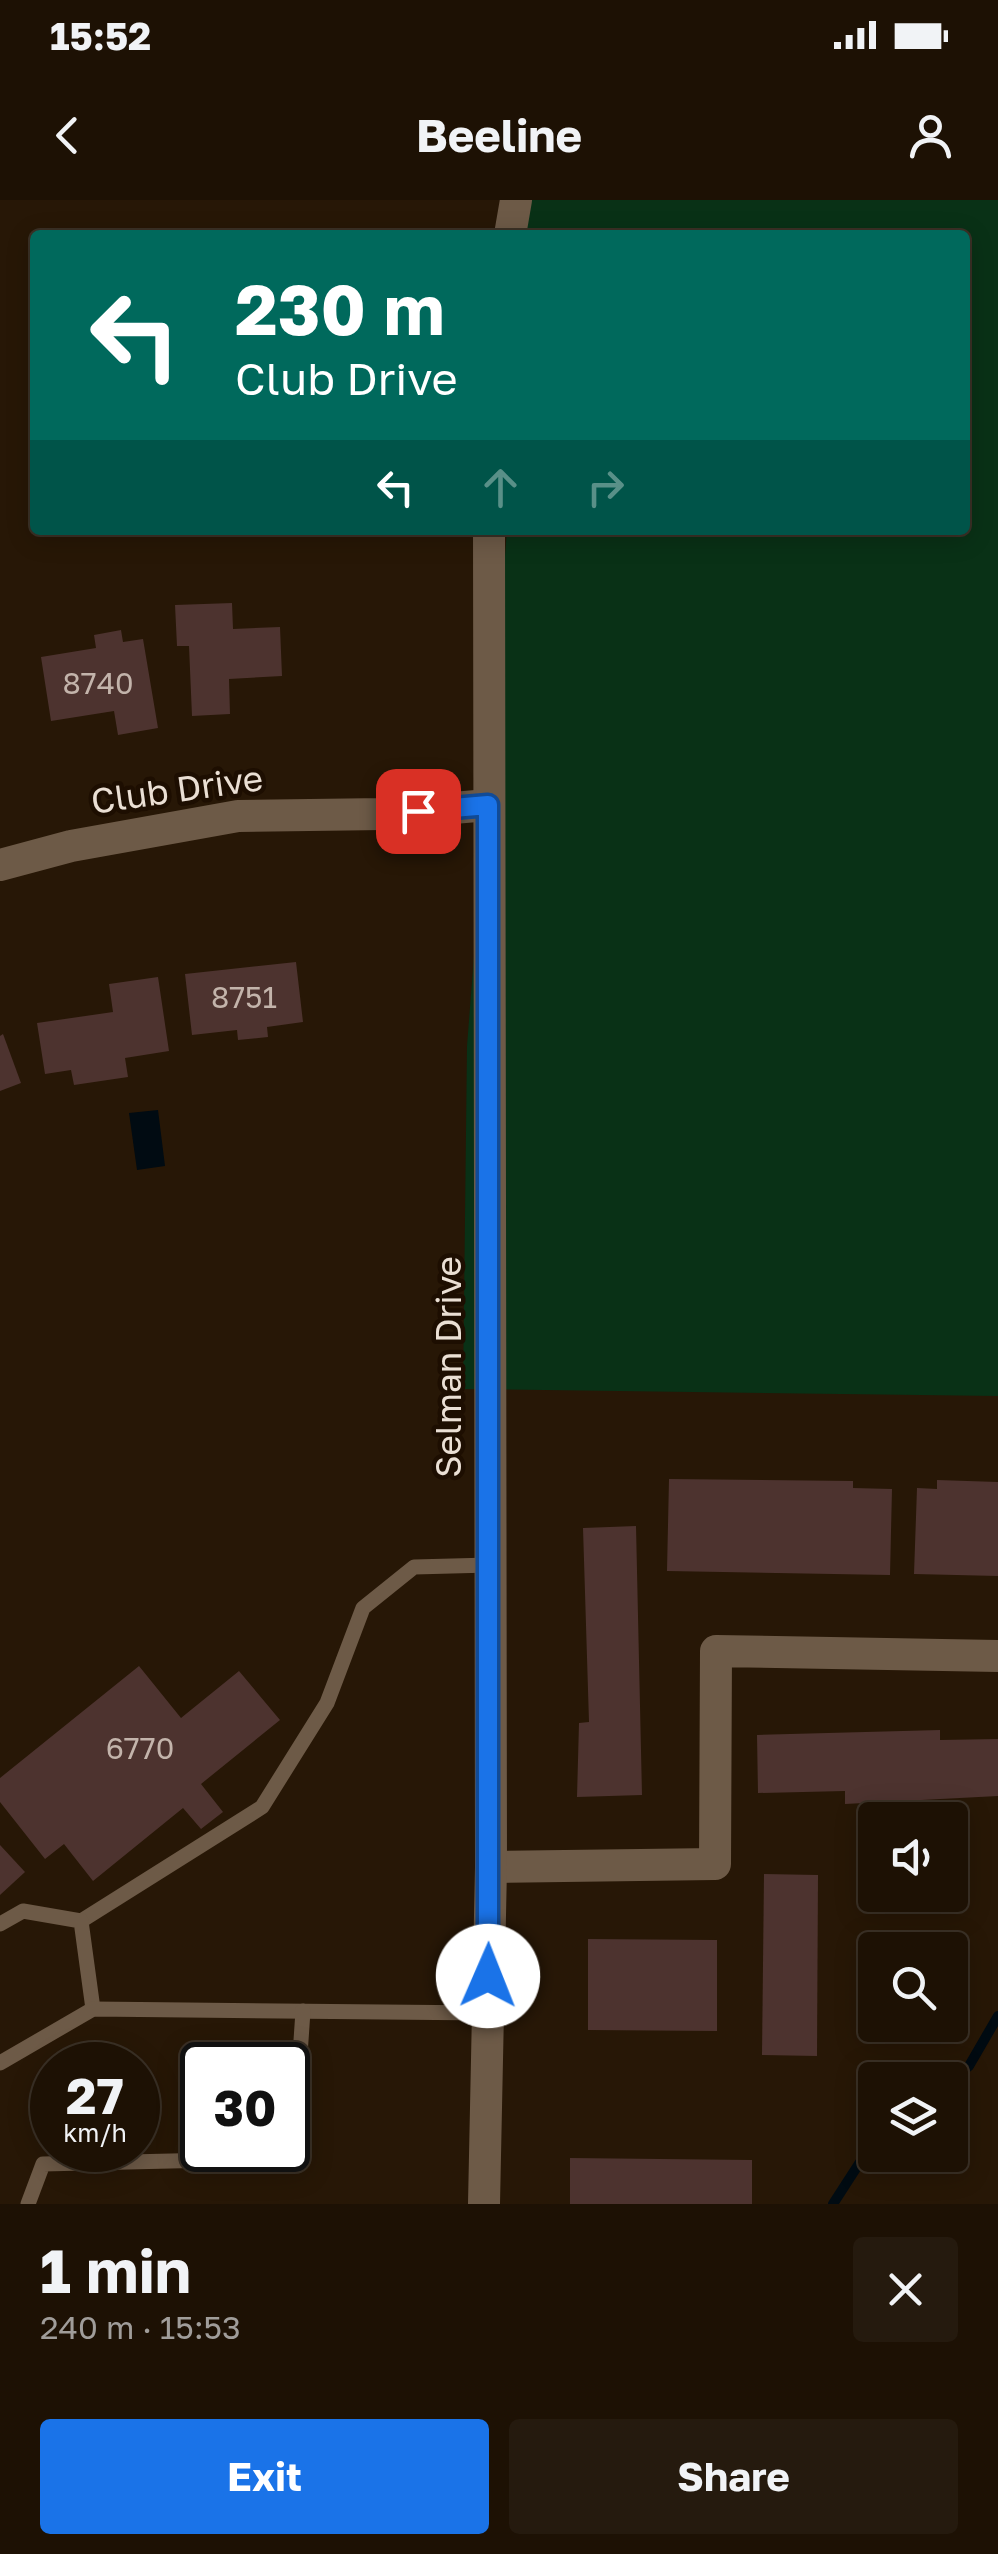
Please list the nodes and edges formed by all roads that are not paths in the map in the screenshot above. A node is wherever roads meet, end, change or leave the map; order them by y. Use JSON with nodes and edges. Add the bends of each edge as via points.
{"nodes":[{"id":1,"x":516,"y":200,"type":"edge"},
{"id":2,"x":511,"y":230,"type":"edge"},
{"id":3,"x":489,"y":535,"type":"edge"},
{"id":4,"x":488,"y":805,"type":"junction"},
{"id":5,"x":0,"y":865,"type":"edge"},
{"id":6,"x":490,"y":1565,"type":"junction"},
{"id":7,"x":998,"y":1656,"type":"edge"},
{"id":8,"x":491,"y":1867,"type":"junction"},
{"id":9,"x":81,"y":1921,"type":"junction"},
{"id":10,"x":0,"y":1924,"type":"edge"},
{"id":11,"x":93,"y":2010,"type":"junction"},
{"id":12,"x":304,"y":2011,"type":"junction"},
{"id":13,"x":488,"y":2013,"type":"junction"},
{"id":14,"x":0,"y":2063,"type":"edge"},
{"id":15,"x":28,"y":2204,"type":"edge"},
{"id":16,"x":484,"y":2204,"type":"edge"}],
"edges":[{"from":1,"to":2,"type":"street"},
{"from":3,"to":4,"type":"street","name":"Selman Drive"},
{"from":4,"to":5,"type":"street","name":"Club Drive","via":[[238,816]]},
{"from":4,"to":6,"type":"street","name":"Selman Drive"},
{"from":6,"to":8,"type":"street","name":"Selman Drive"},
{"from":6,"to":9,"type":"lane","via":[[414,1567],[362,1608],[327,1702],[262,1807]]},
{"from":7,"to":8,"type":"street","via":[[716,1650],[715,1864]]},
{"from":8,"to":13,"type":"street","name":"Selman Drive"},
{"from":9,"to":10,"type":"lane","via":[[24,1912]]},
{"from":9,"to":11,"type":"lane"},
{"from":11,"to":12,"type":"lane"},
{"from":11,"to":14,"type":"lane"},
{"from":12,"to":13,"type":"lane"},
{"from":12,"to":15,"type":"lane","via":[[293,2158],[43,2164]]},
{"from":13,"to":16,"type":"street","name":"Selman Drive"}]}
